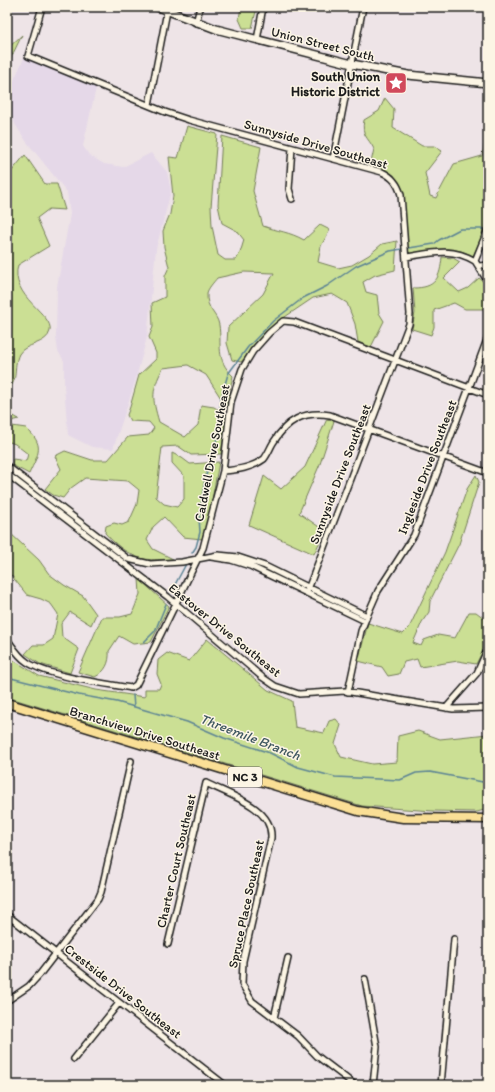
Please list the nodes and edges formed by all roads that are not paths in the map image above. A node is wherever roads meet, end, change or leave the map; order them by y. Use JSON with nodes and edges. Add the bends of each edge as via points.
{"nodes":[{"id":1,"x":42,"y":7,"type":"edge"},
{"id":2,"x":158,"y":7,"type":"edge"},
{"id":3,"x":200,"y":7,"type":"edge"},
{"id":4,"x":263,"y":7,"type":"edge"},
{"id":5,"x":363,"y":7,"type":"edge"},
{"id":6,"x":167,"y":11,"type":"junction"},
{"id":7,"x":196,"y":23,"type":"junction"},
{"id":8,"x":257,"y":40,"type":"junction"},
{"id":9,"x":352,"y":64,"type":"junction"},
{"id":10,"x":488,"y":83,"type":"edge"},
{"id":11,"x":149,"y":105,"type":"junction"},
{"id":12,"x":292,"y":148,"type":"junction"},
{"id":13,"x":333,"y":159,"type":"junction"},
{"id":14,"x":292,"y":199,"type":"dead end"},
{"id":15,"x":488,"y":229,"type":"edge"},
{"id":16,"x":406,"y":257,"type":"junction"},
{"id":17,"x":476,"y":258,"type":"junction"},
{"id":18,"x":488,"y":265,"type":"edge"},
{"id":19,"x":479,"y":266,"type":"junction"},
{"id":20,"x":488,"y":282,"type":"edge"},
{"id":21,"x":488,"y":337,"type":"edge"},
{"id":22,"x":396,"y":360,"type":"junction"},
{"id":23,"x":469,"y":387,"type":"junction"},
{"id":24,"x":488,"y":395,"type":"edge"},
{"id":25,"x":370,"y":429,"type":"junction"},
{"id":26,"x":443,"y":456,"type":"junction"},
{"id":27,"x":7,"y":466,"type":"edge"},
{"id":28,"x":223,"y":471,"type":"junction"},
{"id":29,"x":488,"y":473,"type":"edge"},
{"id":30,"x":7,"y":474,"type":"edge"},
{"id":31,"x":198,"y":559,"type":"junction"},
{"id":32,"x":307,"y":590,"type":"junction"},
{"id":33,"x":176,"y":604,"type":"junction"},
{"id":34,"x":366,"y":618,"type":"junction"},
{"id":35,"x":7,"y":639,"type":"edge"},
{"id":36,"x":488,"y":648,"type":"edge"},
{"id":37,"x":348,"y":692,"type":"junction"},
{"id":38,"x":7,"y":703,"type":"edge"},
{"id":39,"x":446,"y":708,"type":"junction"},
{"id":40,"x":488,"y":708,"type":"edge"},
{"id":41,"x":130,"y":761,"type":"dead end"},
{"id":42,"x":206,"y":783,"type":"joint"},
{"id":43,"x":488,"y":819,"type":"edge"},
{"id":44,"x":7,"y":916,"type":"edge"},
{"id":45,"x":454,"y":939,"type":"dead end"},
{"id":46,"x":168,"y":944,"type":"dead end"},
{"id":47,"x":56,"y":954,"type":"junction"},
{"id":48,"x":288,"y":958,"type":"dead end"},
{"id":49,"x":365,"y":979,"type":"dead end"},
{"id":50,"x":7,"y":1001,"type":"edge"},
{"id":51,"x":120,"y":1003,"type":"junction"},
{"id":52,"x":274,"y":1018,"type":"junction"},
{"id":53,"x":74,"y":1059,"type":"dead end"},
{"id":54,"x":225,"y":1085,"type":"edge"},
{"id":55,"x":356,"y":1085,"type":"edge"},
{"id":56,"x":373,"y":1085,"type":"edge"},
{"id":57,"x":441,"y":1085,"type":"edge"}],
"edges":[{"from":1,"to":11,"type":"street","name":"Sunnyside Drive Southeast","via":[[28,56]]},
{"from":2,"to":6,"type":"main road","name":"Union Street South"},
{"from":3,"to":7,"type":"street"},
{"from":4,"to":8,"type":"street"},
{"from":5,"to":9,"type":"street"},
{"from":6,"to":7,"type":"main road","name":"Union Street South"},
{"from":6,"to":11,"type":"street"},
{"from":7,"to":8,"type":"main road","name":"Union Street South"},
{"from":8,"to":9,"type":"main road","name":"Union Street South"},
{"from":9,"to":10,"type":"main road","name":"Union Street South","via":[[408,75]]},
{"from":9,"to":13,"type":"street"},
{"from":11,"to":12,"type":"street","name":"Sunnyside Drive Southeast","via":[[189,120]]},
{"from":12,"to":13,"type":"street","name":"Sunnyside Drive Southeast"},
{"from":12,"to":14,"type":"street","via":[[289,189]]},
{"from":13,"to":16,"type":"street","name":"Sunnyside Drive Southeast","via":[[382,172],[395,181],[401,195]]},
{"from":15,"to":17,"type":"street"},
{"from":16,"to":17,"type":"street","via":[[449,251]]},
{"from":16,"to":22,"type":"street","name":"Sunnyside Drive Southeast","via":[[410,314],[406,335]]},
{"from":17,"to":19,"type":"street"},
{"from":18,"to":19,"type":"street"},
{"from":19,"to":20,"type":"street"},
{"from":21,"to":23,"type":"street","name":"Ingleside Drive Southeast"},
{"from":22,"to":23,"type":"street","name":"Caldwell Drive Southeast"},
{"from":22,"to":25,"type":"street","name":"Sunnyside Drive Southeast"},
{"from":22,"to":28,"type":"street","name":"Caldwell Drive Southeast","via":[[294,322],[278,324],[252,351],[235,386]]},
{"from":23,"to":24,"type":"street","name":"Caldwell Drive Southeast"},
{"from":23,"to":26,"type":"street","name":"Ingleside Drive Southeast"},
{"from":25,"to":26,"type":"street"},
{"from":25,"to":28,"type":"street","via":[[330,415],[314,413],[303,416],[287,425],[267,455],[257,464]]},
{"from":25,"to":32,"type":"street","name":"Sunnyside Drive Southeast"},
{"from":26,"to":29,"type":"street"},
{"from":26,"to":34,"type":"street","name":"Ingleside Drive Southeast","via":[[414,535],[378,591]]},
{"from":27,"to":31,"type":"street","via":[[128,559],[150,564]]},
{"from":28,"to":31,"type":"street","name":"Caldwell Drive Southeast","via":[[208,532]]},
{"from":30,"to":33,"type":"street","name":"Eastover Drive Southeast"},
{"from":31,"to":32,"type":"street","via":[[210,557],[242,563]]},
{"from":31,"to":33,"type":"street","name":"Caldwell Drive Southeast"},
{"from":32,"to":34,"type":"street"},
{"from":33,"to":35,"type":"street","name":"Caldwell Drive Southeast","via":[[134,688],[45,671],[18,655]]},
{"from":33,"to":37,"type":"street","name":"Eastover Drive Southeast","via":[[275,686],[300,694]]},
{"from":34,"to":37,"type":"street","name":"Ingleside Drive Southeast"},
{"from":36,"to":39,"type":"street","via":[[477,673]]},
{"from":37,"to":39,"type":"street","name":"Eastover Drive Southeast"},
{"from":38,"to":43,"type":"main road","name":"Branchview Drive Southeast","number":"NC 3","via":[[358,811],[403,818]]},
{"from":39,"to":40,"type":"street","name":"Eastover Drive Southeast"},
{"from":41,"to":47,"type":"street","via":[[102,892]]},
{"from":42,"to":46,"type":"street","name":"Charter Court Southeast"},
{"from":42,"to":52,"type":"street","name":"Spruce Place Southeast","via":[[257,809],[270,825],[270,838],[243,961],[242,984],[248,996]]},
{"from":44,"to":47,"type":"street","name":"Crestside Drive Southeast"},
{"from":45,"to":57,"type":"street"},
{"from":47,"to":50,"type":"street","via":[[29,986]]},
{"from":47,"to":51,"type":"street","name":"Crestside Drive Southeast"},
{"from":48,"to":52,"type":"street"},
{"from":49,"to":56,"type":"street","via":[[377,1047]]},
{"from":51,"to":53,"type":"street"},
{"from":51,"to":54,"type":"street","name":"Crestside Drive Southeast"},
{"from":52,"to":55,"type":"street","name":"Spruce Place Southeast","via":[[298,1036],[317,1056]]}]}
